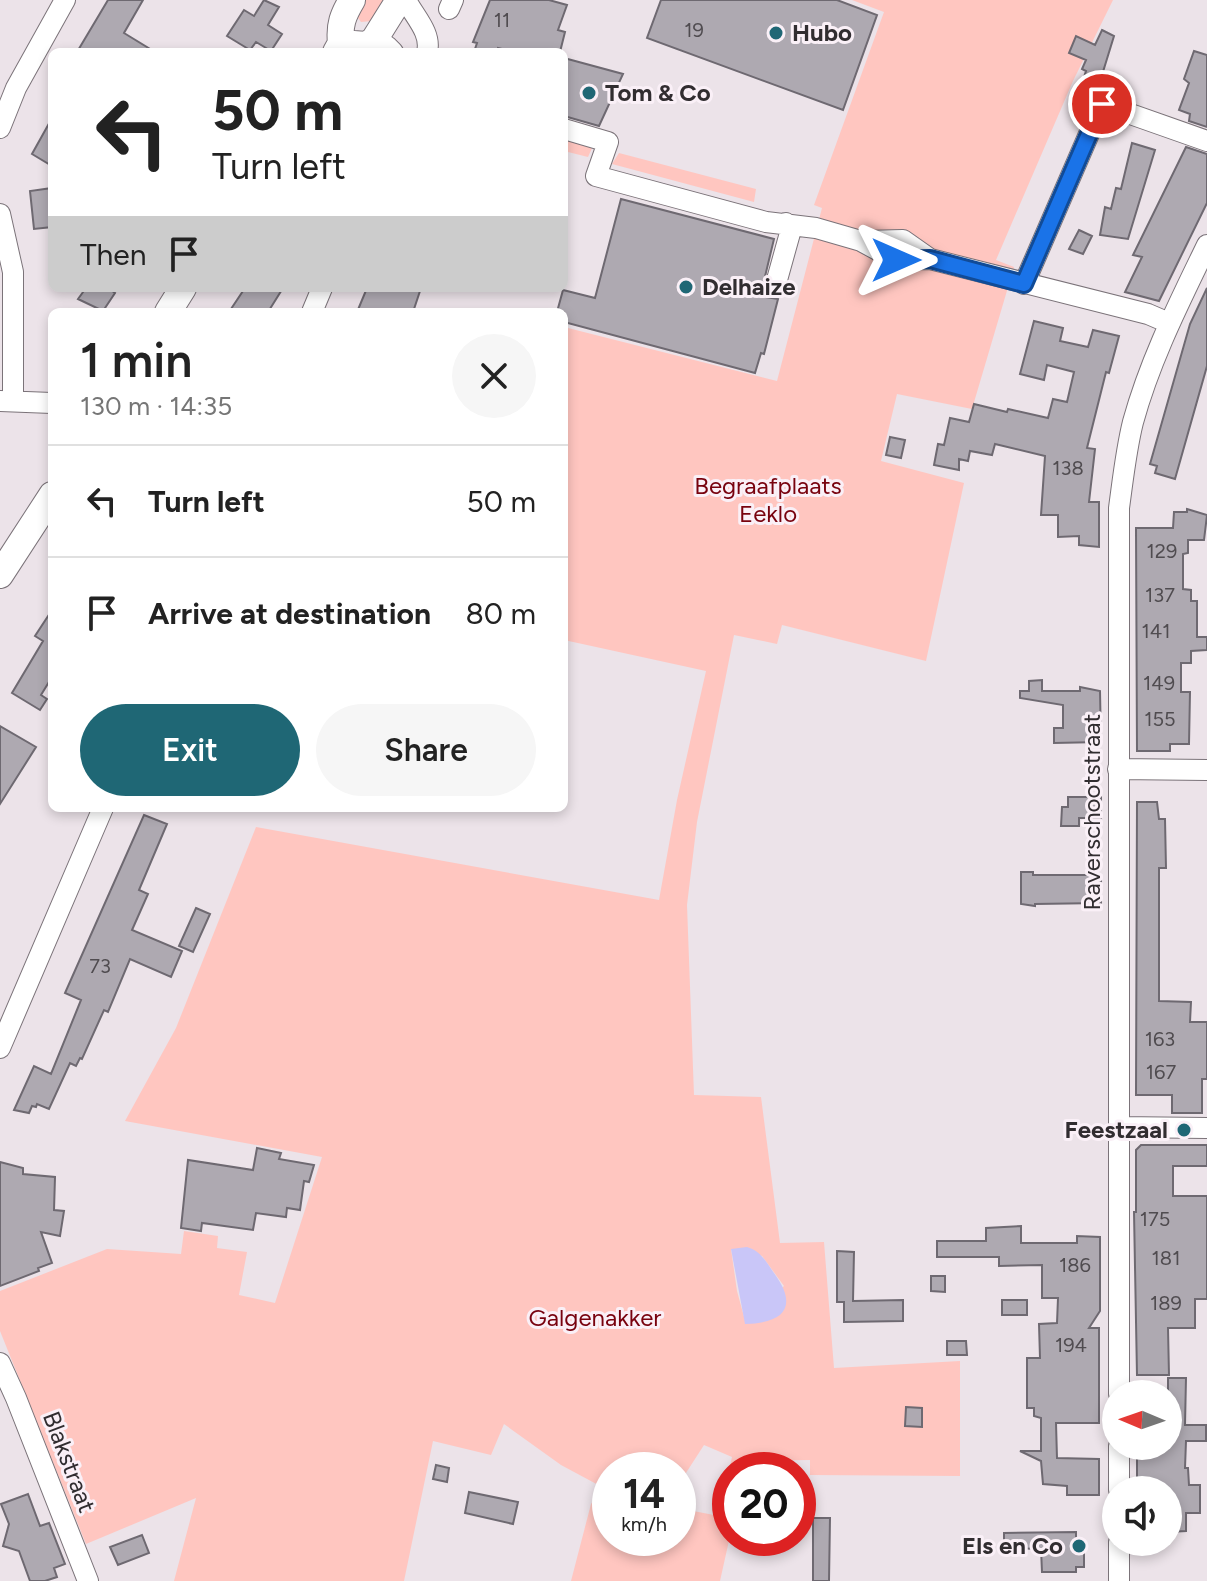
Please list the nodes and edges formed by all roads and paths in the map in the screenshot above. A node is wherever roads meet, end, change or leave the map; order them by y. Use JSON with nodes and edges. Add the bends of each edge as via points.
{"nodes":[{"id":1,"x":352,"y":0,"type":"edge"},
{"id":2,"x":399,"y":0,"type":"edge"},
{"id":3,"x":406,"y":0,"type":"edge"},
{"id":4,"x":60,"y":2,"type":"edge"},
{"id":5,"x":348,"y":47,"type":"edge"},
{"id":6,"x":389,"y":48,"type":"edge"},
{"id":7,"x":428,"y":48,"type":"edge"},
{"id":8,"x":0,"y":128,"type":"edge"},
{"id":9,"x":568,"y":130,"type":"edge"},
{"id":10,"x":1207,"y":141,"type":"edge"},
{"id":11,"x":0,"y":214,"type":"edge"},
{"id":12,"x":786,"y":223,"type":"junction"},
{"id":13,"x":1207,"y":245,"type":"edge"},
{"id":14,"x":1202,"y":270,"type":"edge"},
{"id":15,"x":1024,"y":284,"type":"junction"},
{"id":16,"x":775,"y":287,"type":"dead end"},
{"id":17,"x":1169,"y":323,"type":"junction"},
{"id":18,"x":6,"y":401,"type":"edge"},
{"id":19,"x":48,"y":403,"type":"edge"},
{"id":20,"x":48,"y":501,"type":"edge"},
{"id":21,"x":0,"y":575,"type":"edge"},
{"id":22,"x":1118,"y":769,"type":"junction"},
{"id":23,"x":1207,"y":770,"type":"edge"},
{"id":24,"x":101,"y":812,"type":"edge"},
{"id":25,"x":0,"y":1048,"type":"edge"},
{"id":26,"x":1119,"y":1127,"type":"junction"},
{"id":27,"x":1207,"y":1128,"type":"edge"},
{"id":28,"x":0,"y":1363,"type":"edge"},
{"id":29,"x":1119,"y":1380,"type":"edge"},
{"id":30,"x":1119,"y":1556,"type":"edge"},
{"id":31,"x":88,"y":1581,"type":"edge"},
{"id":32,"x":1119,"y":1581,"type":"edge"}],
"edges":[{"from":1,"to":5,"type":"main road","via":[[340,29]]},
{"from":2,"to":5,"type":"main road","via":[[374,40]]},
{"from":3,"to":7,"type":"street"},
{"from":4,"to":8,"type":"street"},
{"from":5,"to":6,"type":"street"},
{"from":9,"to":12,"type":"street","via":[[608,142],[596,176]]},
{"from":10,"to":15,"type":"street","via":[[1102,104]]},
{"from":11,"to":18,"type":"street","via":[[13,272]]},
{"from":12,"to":15,"type":"street","via":[[861,241],[896,260],[930,259]]},
{"from":12,"to":16,"type":"street","via":[[790,233]]},
{"from":13,"to":14,"type":"street","name":"Raverschootstraat"},
{"from":14,"to":17,"type":"street","name":"Raverschootstraat"},
{"from":15,"to":17,"type":"street"},
{"from":17,"to":22,"type":"street","name":"Raverschootstraat","via":[[1134,421],[1119,508]]},
{"from":18,"to":19,"type":"street"},
{"from":20,"to":21,"type":"main road"},
{"from":22,"to":23,"type":"street"},
{"from":22,"to":26,"type":"street","name":"Raverschootstraat"},
{"from":24,"to":25,"type":"street"},
{"from":26,"to":27,"type":"street"},
{"from":26,"to":29,"type":"street","name":"Raverschootstraat"},
{"from":28,"to":31,"type":"street","name":"Blakstraat"},
{"from":30,"to":32,"type":"street"}]}
